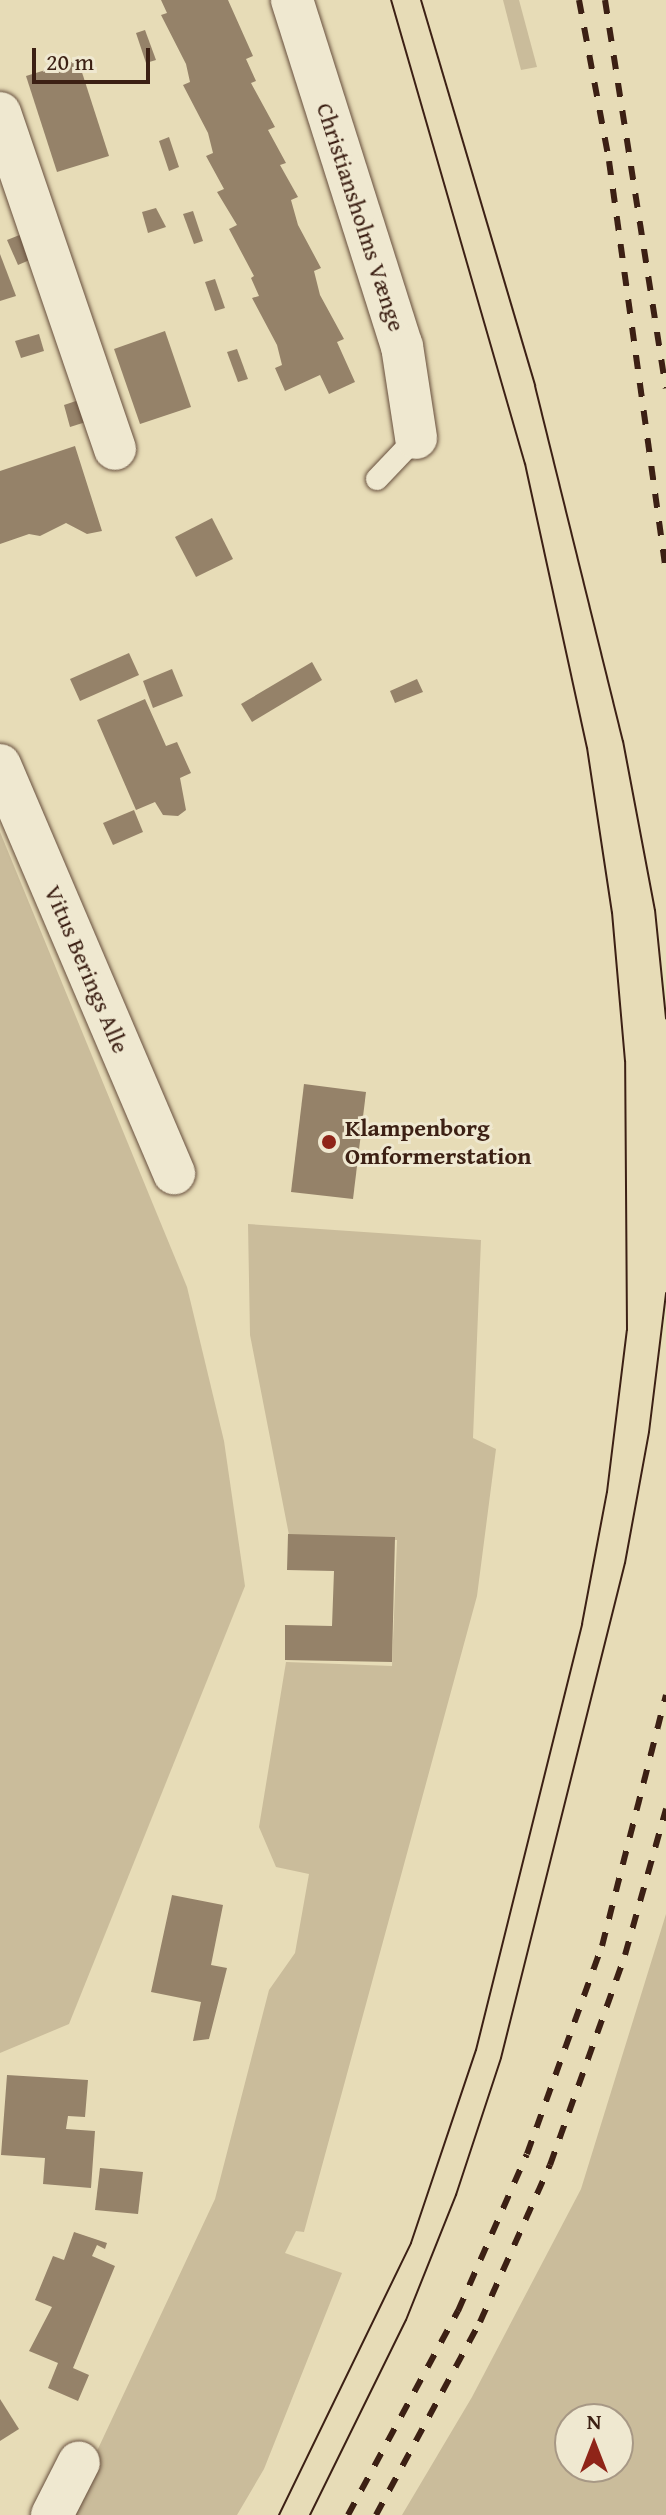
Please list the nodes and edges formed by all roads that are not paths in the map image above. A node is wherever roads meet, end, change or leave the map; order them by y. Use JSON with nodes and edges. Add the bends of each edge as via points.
{"nodes":[{"id":1,"x":292,"y":0,"type":"edge"},
{"id":2,"x":0,"y":113,"type":"edge"},
{"id":3,"x":416,"y":438,"type":"joint"},
{"id":4,"x":115,"y":449,"type":"dead end"},
{"id":5,"x":377,"y":479,"type":"dead end"},
{"id":6,"x":0,"y":765,"type":"edge"},
{"id":7,"x":174,"y":1173,"type":"dead end"},
{"id":8,"x":79,"y":2462,"type":"dead end"},
{"id":9,"x":52,"y":2515,"type":"edge"}],
"edges":[{"from":1,"to":3,"type":"street","name":"Christiansholms Vænge","via":[[402,346]]},
{"from":2,"to":4,"type":"street"},
{"from":3,"to":5,"type":"lane"},
{"from":6,"to":7,"type":"street","name":"Vitus Berings Alle"},
{"from":8,"to":9,"type":"street"}]}
